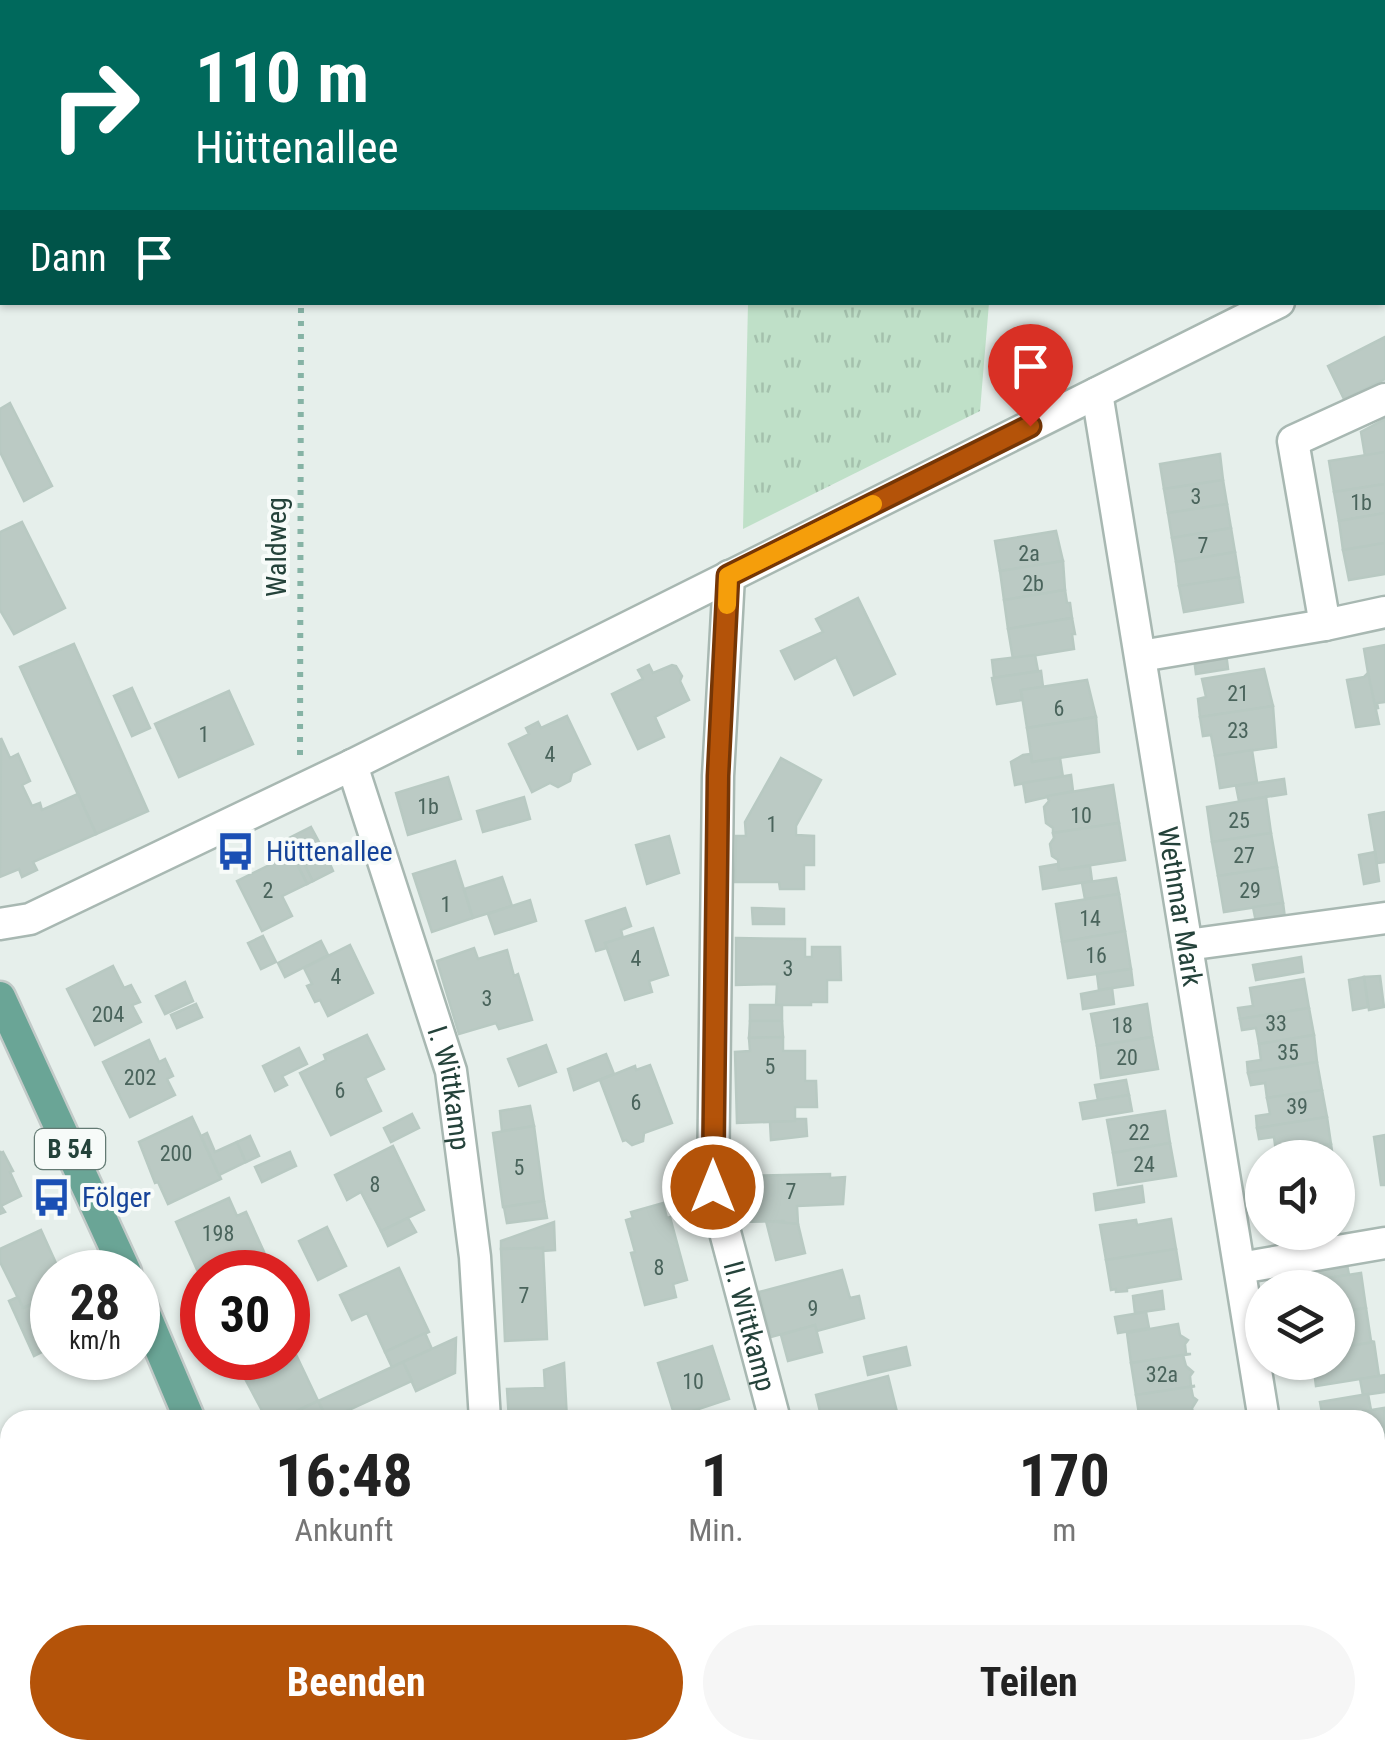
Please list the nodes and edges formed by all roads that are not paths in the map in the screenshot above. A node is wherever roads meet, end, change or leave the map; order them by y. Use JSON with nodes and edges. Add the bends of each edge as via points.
{"nodes":[{"id":1,"x":1273,"y":305,"type":"edge"},
{"id":2,"x":1096,"y":393,"type":"junction"},
{"id":3,"x":1385,"y":400,"type":"edge"},
{"id":4,"x":728,"y":576,"type":"junction"},
{"id":5,"x":1385,"y":612,"type":"edge"},
{"id":6,"x":1325,"y":625,"type":"junction"},
{"id":7,"x":1141,"y":656,"type":"junction"},
{"id":8,"x":352,"y":765,"type":"junction"},
{"id":9,"x":1385,"y":918,"type":"edge"},
{"id":10,"x":0,"y":924,"type":"edge"},
{"id":11,"x":1188,"y":945,"type":"junction"},
{"id":12,"x":0,"y":997,"type":"edge"},
{"id":13,"x":1385,"y":1242,"type":"edge"},
{"id":14,"x":116,"y":1250,"type":"edge"},
{"id":15,"x":1240,"y":1268,"type":"junction"},
{"id":16,"x":160,"y":1350,"type":"edge"},
{"id":17,"x":186,"y":1410,"type":"edge"},
{"id":18,"x":483,"y":1410,"type":"edge"},
{"id":19,"x":772,"y":1410,"type":"edge"},
{"id":20,"x":1262,"y":1410,"type":"edge"}],
"edges":[{"from":1,"to":2,"type":"street"},
{"from":2,"to":4,"type":"street"},
{"from":2,"to":7,"type":"street","name":"Wethmar Mark"},
{"from":3,"to":6,"type":"street","via":[[1293,441]]},
{"from":4,"to":8,"type":"street"},
{"from":4,"to":19,"type":"street","name":"II. Wittkamp","via":[[718,776],[713,1187]]},
{"from":5,"to":6,"type":"street"},
{"from":6,"to":7,"type":"street"},
{"from":7,"to":11,"type":"street","name":"Wethmar Mark"},
{"from":8,"to":10,"type":"street","via":[[30,918]]},
{"from":8,"to":18,"type":"street","name":"I. Wittkamp","via":[[451,1070],[475,1257]]},
{"from":9,"to":11,"type":"street"},
{"from":11,"to":15,"type":"street","name":"Wethmar Mark"},
{"from":12,"to":14,"type":"main road","number":"B 54"},
{"from":13,"to":15,"type":"street"},
{"from":15,"to":20,"type":"street","name":"Wethmar Mark"},
{"from":16,"to":17,"type":"main road"}]}
